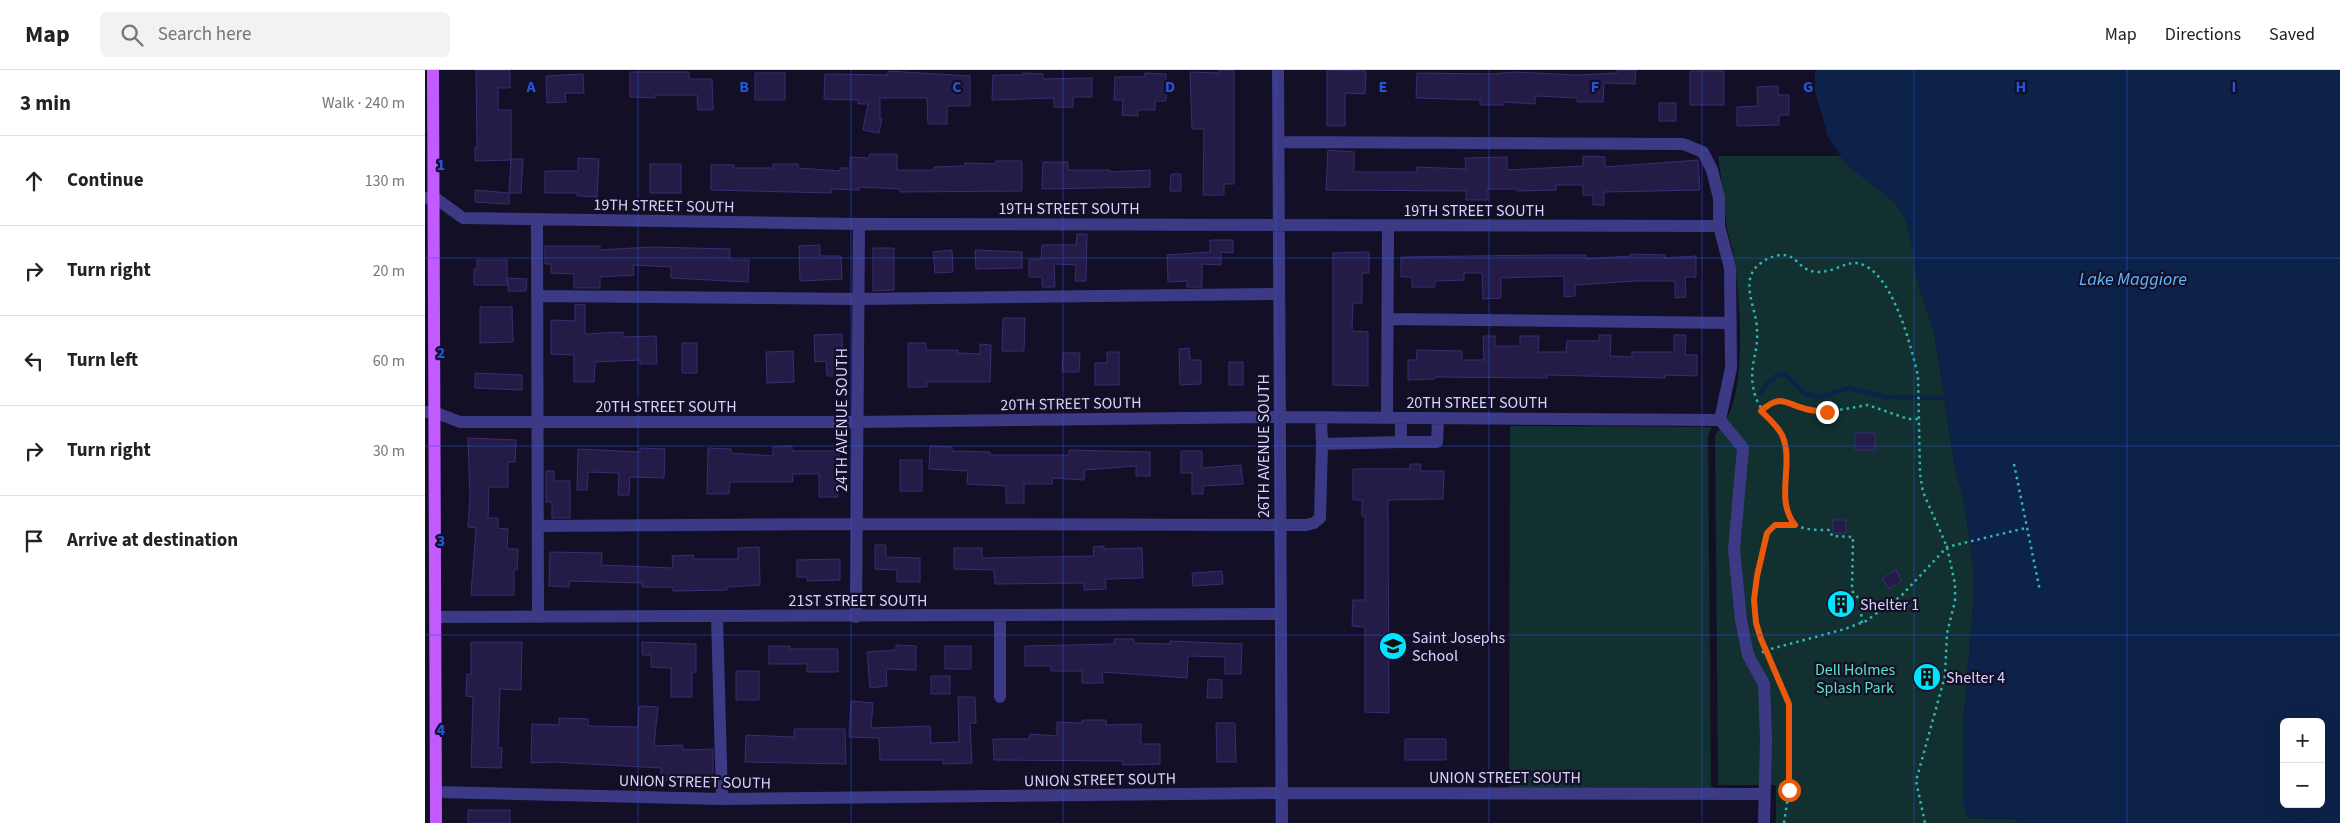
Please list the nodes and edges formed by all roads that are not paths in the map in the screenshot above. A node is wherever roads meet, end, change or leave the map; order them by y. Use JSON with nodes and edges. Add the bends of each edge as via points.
{"nodes":[{"id":1,"x":433,"y":70,"type":"edge"},
{"id":2,"x":1278,"y":70,"type":"edge"},
{"id":3,"x":1278,"y":142,"type":"junction"},
{"id":4,"x":429,"y":198,"type":"edge"},
{"id":5,"x":537,"y":219,"type":"junction"},
{"id":6,"x":859,"y":224,"type":"junction"},
{"id":7,"x":1279,"y":224,"type":"junction"},
{"id":8,"x":1389,"y":226,"type":"junction"},
{"id":9,"x":1719,"y":226,"type":"junction"},
{"id":10,"x":1279,"y":294,"type":"junction"},
{"id":11,"x":537,"y":296,"type":"junction"},
{"id":12,"x":858,"y":299,"type":"junction"},
{"id":13,"x":429,"y":314,"type":"edge"},
{"id":14,"x":1387,"y":319,"type":"junction"},
{"id":15,"x":1731,"y":323,"type":"junction"},
{"id":16,"x":430,"y":412,"type":"edge"},
{"id":17,"x":1279,"y":417,"type":"junction"},
{"id":18,"x":1321,"y":418,"type":"junction"},
{"id":19,"x":1387,"y":418,"type":"junction"},
{"id":20,"x":1401,"y":418,"type":"junction"},
{"id":21,"x":1438,"y":418,"type":"junction"},
{"id":22,"x":1720,"y":420,"type":"junction"},
{"id":23,"x":537,"y":422,"type":"junction"},
{"id":24,"x":857,"y":422,"type":"junction"},
{"id":25,"x":1401,"y":442,"type":"junction"},
{"id":26,"x":1322,"y":444,"type":"junction"},
{"id":27,"x":857,"y":524,"type":"junction"},
{"id":28,"x":1279,"y":525,"type":"junction"},
{"id":29,"x":537,"y":526,"type":"junction"},
{"id":30,"x":430,"y":570,"type":"edge"},
{"id":31,"x":1280,"y":614,"type":"junction"},
{"id":32,"x":1000,"y":616,"type":"junction"},
{"id":33,"x":435,"y":617,"type":"junction"},
{"id":34,"x":538,"y":617,"type":"junction"},
{"id":35,"x":717,"y":617,"type":"junction"},
{"id":36,"x":856,"y":617,"type":"junction"},
{"id":37,"x":1000,"y":698,"type":"dead end"},
{"id":38,"x":430,"y":728,"type":"edge"},
{"id":39,"x":436,"y":792,"type":"junction"},
{"id":40,"x":1281,"y":793,"type":"junction"},
{"id":41,"x":1764,"y":794,"type":"junction"},
{"id":42,"x":722,"y":799,"type":"junction"},
{"id":43,"x":436,"y":823,"type":"edge"},
{"id":44,"x":1282,"y":823,"type":"edge"},
{"id":45,"x":1764,"y":823,"type":"edge"}],
"edges":[{"from":1,"to":4,"type":"main road"},
{"from":2,"to":3,"type":"street","name":"26TH AVENUE SOUTH"},
{"from":3,"to":7,"type":"street","name":"26TH AVENUE SOUTH"},
{"from":3,"to":9,"type":"street","via":[[1683,144],[1703,152],[1712,170],[1719,198]]},
{"from":4,"to":5,"type":"street","name":"19TH STREET SOUTH","via":[[463,218]]},
{"from":4,"to":13,"type":"main road"},
{"from":5,"to":6,"type":"street","name":"19TH STREET SOUTH"},
{"from":5,"to":11,"type":"street"},
{"from":6,"to":7,"type":"street","name":"19TH STREET SOUTH"},
{"from":6,"to":12,"type":"street","name":"24TH AVENUE SOUTH"},
{"from":7,"to":8,"type":"street","name":"19TH STREET SOUTH"},
{"from":7,"to":10,"type":"street","name":"26TH AVENUE SOUTH"},
{"from":8,"to":9,"type":"street","name":"19TH STREET SOUTH"},
{"from":8,"to":14,"type":"street"},
{"from":9,"to":15,"type":"street","via":[[1730,268]]},
{"from":10,"to":12,"type":"street"},
{"from":10,"to":17,"type":"street","name":"26TH AVENUE SOUTH"},
{"from":11,"to":12,"type":"street"},
{"from":11,"to":23,"type":"street"},
{"from":12,"to":24,"type":"street","name":"24TH AVENUE SOUTH"},
{"from":13,"to":16,"type":"main road"},
{"from":14,"to":15,"type":"street"},
{"from":14,"to":19,"type":"street"},
{"from":15,"to":22,"type":"street","via":[[1731,368]]},
{"from":16,"to":23,"type":"street","name":"20TH STREET SOUTH","via":[[460,422]]},
{"from":16,"to":30,"type":"main road"},
{"from":17,"to":18,"type":"street","name":"20TH STREET SOUTH"},
{"from":17,"to":24,"type":"street","name":"20TH STREET SOUTH"},
{"from":17,"to":28,"type":"street","name":"26TH AVENUE SOUTH"},
{"from":18,"to":19,"type":"street","name":"20TH STREET SOUTH"},
{"from":18,"to":26,"type":"street"},
{"from":19,"to":20,"type":"street","name":"20TH STREET SOUTH"},
{"from":20,"to":21,"type":"street","name":"20TH STREET SOUTH"},
{"from":20,"to":25,"type":"street"},
{"from":21,"to":22,"type":"street","name":"20TH STREET SOUTH"},
{"from":21,"to":25,"type":"street","via":[[1437,442]]},
{"from":22,"to":41,"type":"street","via":[[1743,448],[1734,549],[1748,655],[1764,684]]},
{"from":23,"to":24,"type":"street","name":"20TH STREET SOUTH"},
{"from":23,"to":29,"type":"street"},
{"from":24,"to":27,"type":"street","name":"24TH AVENUE SOUTH"},
{"from":25,"to":26,"type":"street"},
{"from":26,"to":28,"type":"street","via":[[1320,518],[1306,525]]},
{"from":27,"to":28,"type":"street"},
{"from":27,"to":29,"type":"street"},
{"from":27,"to":36,"type":"street","name":"24TH AVENUE SOUTH"},
{"from":28,"to":31,"type":"street","name":"26TH AVENUE SOUTH"},
{"from":29,"to":34,"type":"street"},
{"from":30,"to":33,"type":"main road"},
{"from":31,"to":32,"type":"street","name":"21ST STREET SOUTH"},
{"from":31,"to":40,"type":"street","name":"26TH AVENUE SOUTH"},
{"from":32,"to":36,"type":"street","name":"21ST STREET SOUTH"},
{"from":32,"to":37,"type":"street"},
{"from":33,"to":34,"type":"street","name":"21ST STREET SOUTH"},
{"from":33,"to":38,"type":"main road"},
{"from":34,"to":35,"type":"street","name":"21ST STREET SOUTH"},
{"from":35,"to":36,"type":"street","name":"21ST STREET SOUTH"},
{"from":35,"to":42,"type":"street"},
{"from":38,"to":39,"type":"main road"},
{"from":39,"to":42,"type":"street","name":"UNION STREET SOUTH"},
{"from":39,"to":43,"type":"main road"},
{"from":40,"to":41,"type":"street","name":"UNION STREET SOUTH"},
{"from":40,"to":42,"type":"street","name":"UNION STREET SOUTH"},
{"from":40,"to":44,"type":"street","name":"26TH AVENUE SOUTH"},
{"from":41,"to":45,"type":"street"}]}
